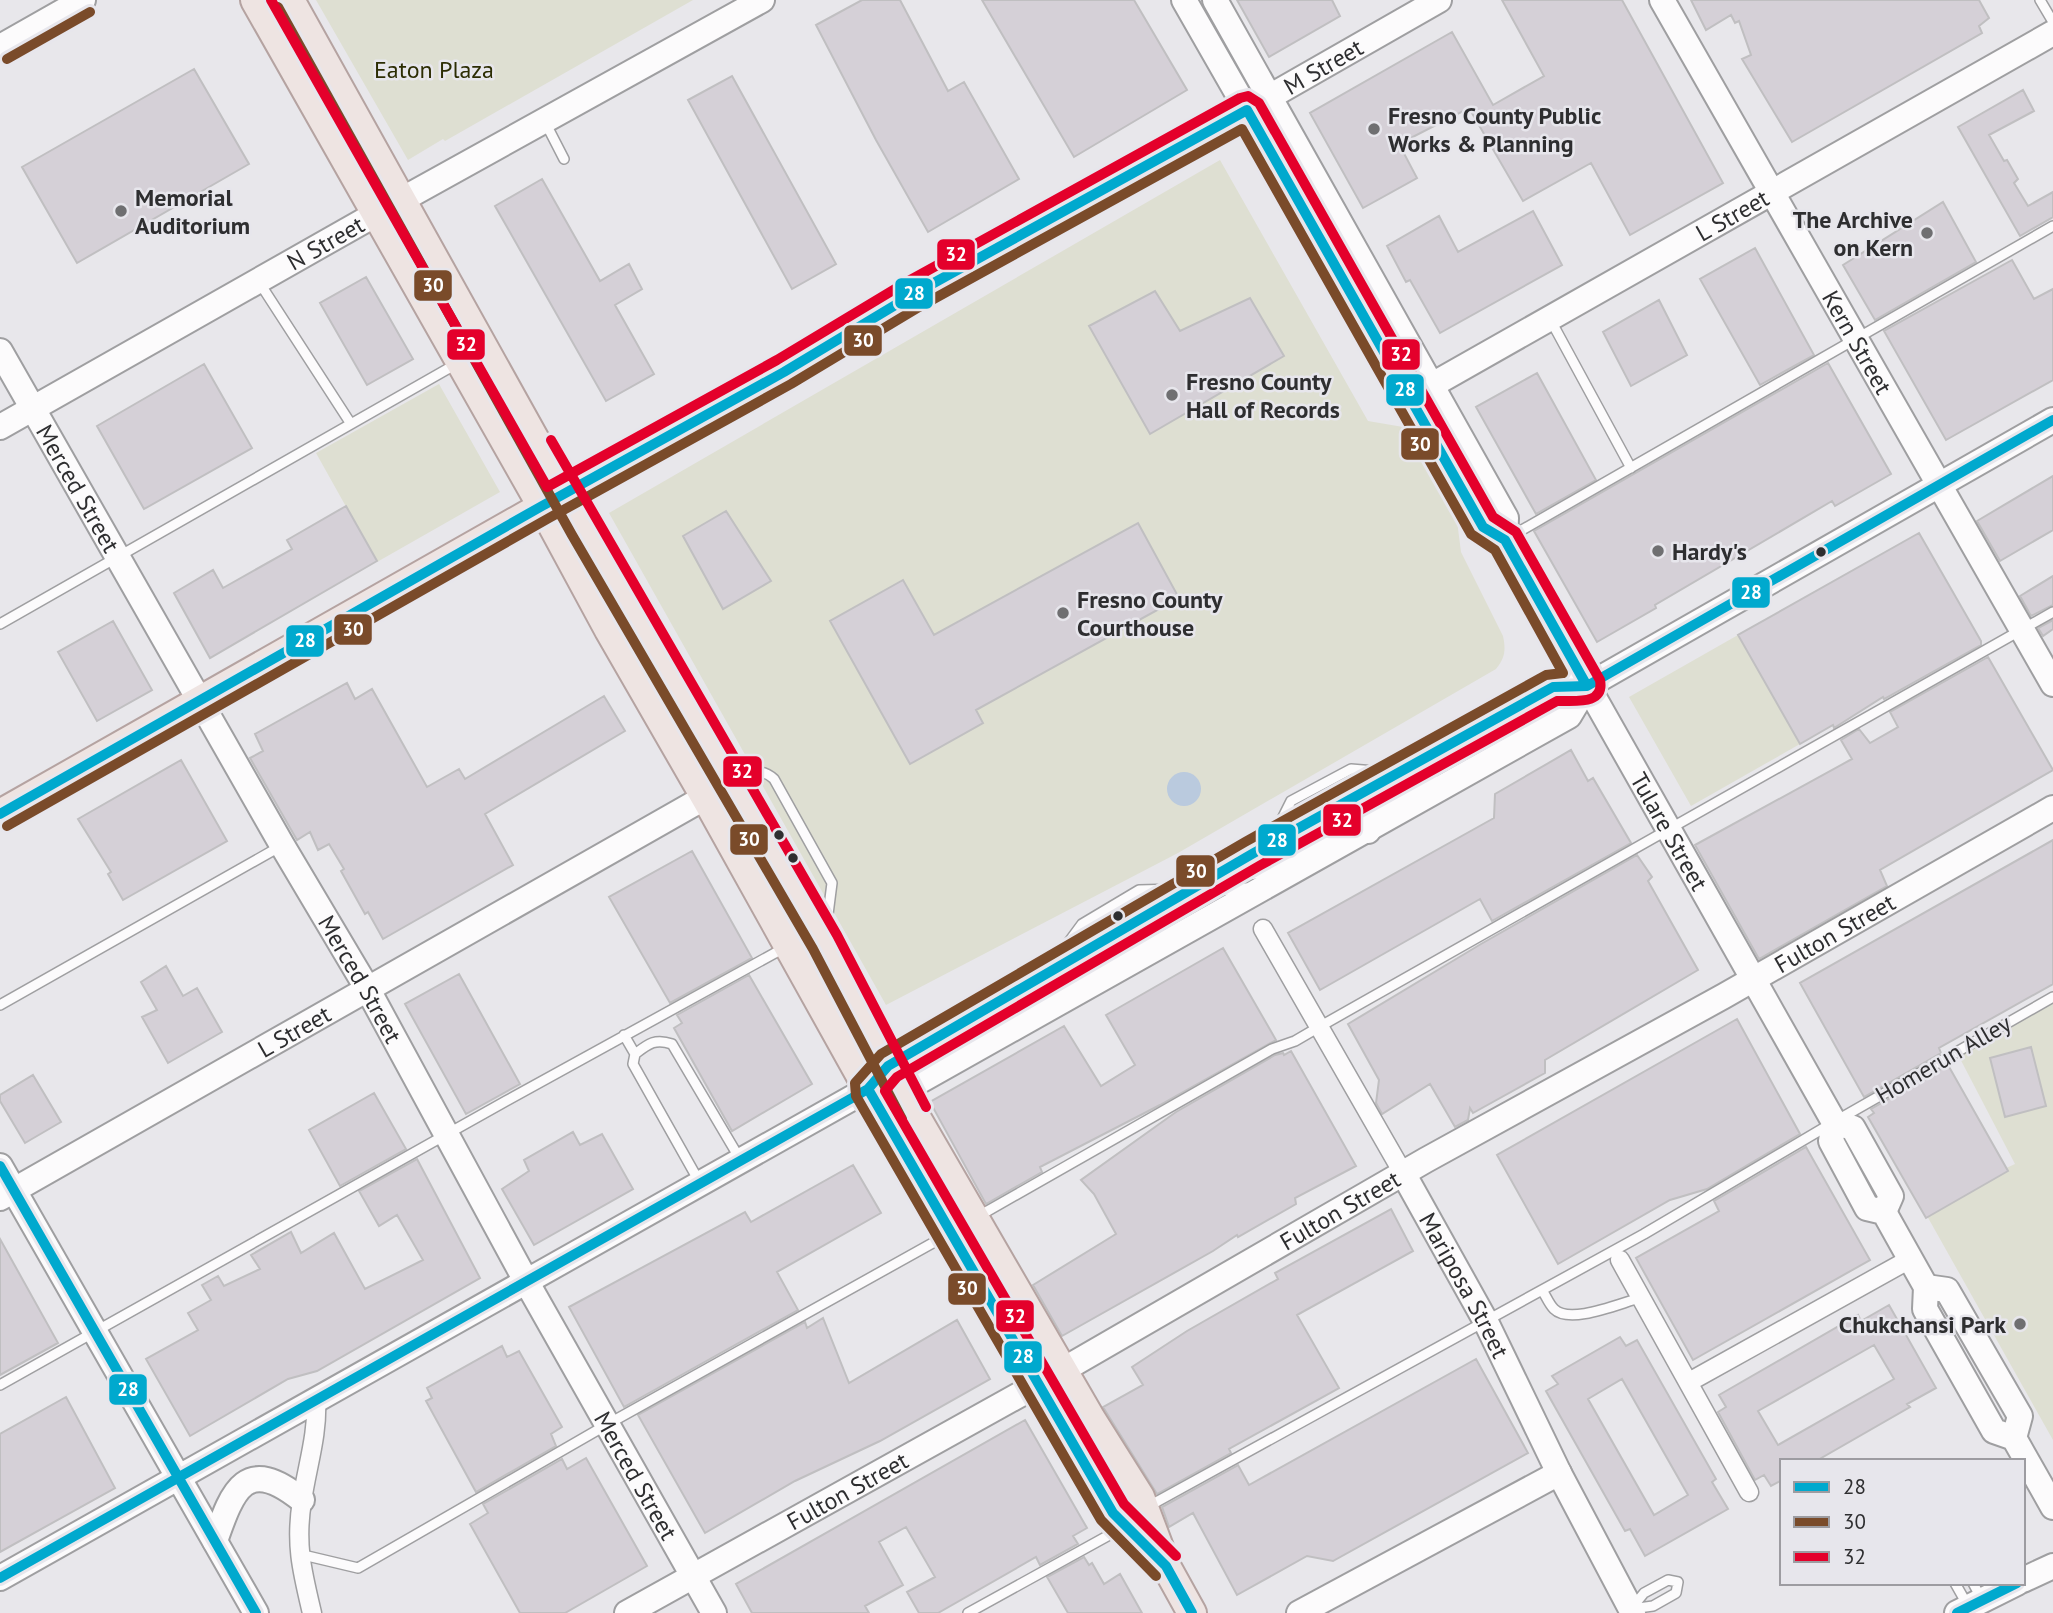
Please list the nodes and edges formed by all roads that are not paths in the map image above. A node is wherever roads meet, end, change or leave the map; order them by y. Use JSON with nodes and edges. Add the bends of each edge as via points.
{"nodes":[{"id":1,"x":83,"y":0,"type":"edge"},
{"id":2,"x":255,"y":0,"type":"edge"},
{"id":3,"x":290,"y":0,"type":"edge"},
{"id":4,"x":762,"y":0,"type":"edge"},
{"id":5,"x":1184,"y":0,"type":"edge"},
{"id":6,"x":1215,"y":0,"type":"edge"},
{"id":7,"x":1439,"y":0,"type":"edge"},
{"id":8,"x":1662,"y":0,"type":"edge"},
{"id":9,"x":2040,"y":0,"type":"edge"},
{"id":10,"x":2053,"y":22,"type":"edge"},
{"id":11,"x":2053,"y":33,"type":"edge"},
{"id":12,"x":0,"y":47,"type":"edge"},
{"id":13,"x":1269,"y":97,"type":"junction"},
{"id":14,"x":1247,"y":110,"type":"junction"},
{"id":15,"x":544,"y":121,"type":"junction"},
{"id":16,"x":564,"y":159,"type":"dead end"},
{"id":17,"x":1772,"y":192,"type":"junction"},
{"id":18,"x":402,"y":200,"type":"junction"},
{"id":19,"x":376,"y":214,"type":"junction"},
{"id":20,"x":2053,"y":226,"type":"edge"},
{"id":21,"x":258,"y":281,"type":"junction"},
{"id":22,"x":1549,"y":317,"type":"junction"},
{"id":23,"x":1856,"y":338,"type":"junction"},
{"id":24,"x":0,"y":351,"type":"edge"},
{"id":25,"x":460,"y":362,"type":"junction"},
{"id":26,"x":1421,"y":391,"type":"junction"},
{"id":27,"x":32,"y":409,"type":"junction"},
{"id":28,"x":2053,"y":420,"type":"edge"},
{"id":29,"x":351,"y":424,"type":"junction"},
{"id":30,"x":0,"y":427,"type":"edge"},
{"id":31,"x":1631,"y":468,"type":"junction"},
{"id":32,"x":1940,"y":485,"type":"junction"},
{"id":33,"x":554,"y":500,"type":"junction"},
{"id":34,"x":1505,"y":540,"type":"junction"},
{"id":35,"x":117,"y":557,"type":"junction"},
{"id":36,"x":2053,"y":612,"type":"edge"},
{"id":37,"x":0,"y":624,"type":"edge"},
{"id":38,"x":2022,"y":629,"type":"junction"},
{"id":39,"x":609,"y":630,"type":"junction"},
{"id":40,"x":2053,"y":684,"type":"edge"},
{"id":41,"x":1587,"y":686,"type":"junction"},
{"id":42,"x":200,"y":701,"type":"junction"},
{"id":43,"x":1460,"y":738,"type":"junction"},
{"id":44,"x":712,"y":745,"type":"junction"},
{"id":45,"x":1399,"y":773,"type":"junction"},
{"id":46,"x":732,"y":782,"type":"junction"},
{"id":47,"x":1371,"y":789,"type":"junction"},
{"id":48,"x":705,"y":798,"type":"junction"},
{"id":49,"x":2053,"y":808,"type":"edge"},
{"id":50,"x":0,"y":814,"type":"edge"},
{"id":51,"x":1668,"y":828,"type":"junction"},
{"id":52,"x":1370,"y":834,"type":"junction"},
{"id":53,"x":1269,"y":844,"type":"junction"},
{"id":54,"x":282,"y":845,"type":"junction"},
{"id":55,"x":1199,"y":885,"type":"junction"},
{"id":56,"x":1263,"y":929,"type":"dead end"},
{"id":57,"x":825,"y":942,"type":"junction"},
{"id":58,"x":789,"y":946,"type":"junction"},
{"id":59,"x":1754,"y":979,"type":"junction"},
{"id":60,"x":367,"y":988,"type":"junction"},
{"id":61,"x":2053,"y":997,"type":"edge"},
{"id":62,"x":0,"y":1005,"type":"edge"},
{"id":63,"x":1319,"y":1027,"type":"junction"},
{"id":64,"x":624,"y":1035,"type":"junction"},
{"id":65,"x":635,"y":1054,"type":"junction"},
{"id":66,"x":888,"y":1066,"type":"junction"},
{"id":67,"x":868,"y":1089,"type":"junction"},
{"id":68,"x":902,"y":1091,"type":"junction"},
{"id":69,"x":1834,"y":1122,"type":"junction"},
{"id":70,"x":446,"y":1135,"type":"junction"},
{"id":71,"x":741,"y":1161,"type":"junction"},
{"id":72,"x":0,"y":1166,"type":"edge"},
{"id":73,"x":1403,"y":1173,"type":"junction"},
{"id":74,"x":700,"y":1183,"type":"junction"},
{"id":75,"x":7,"y":1194,"type":"edge"},
{"id":76,"x":964,"y":1225,"type":"junction"},
{"id":77,"x":1910,"y":1259,"type":"junction"},
{"id":78,"x":1620,"y":1260,"type":"dead end"},
{"id":79,"x":526,"y":1281,"type":"junction"},
{"id":80,"x":1542,"y":1290,"type":"junction"},
{"id":81,"x":1640,"y":1298,"type":"junction"},
{"id":82,"x":1485,"y":1320,"type":"junction"},
{"id":83,"x":94,"y":1332,"type":"junction"},
{"id":84,"x":1062,"y":1370,"type":"junction"},
{"id":85,"x":1689,"y":1382,"type":"junction"},
{"id":86,"x":0,"y":1385,"type":"edge"},
{"id":87,"x":1037,"y":1385,"type":"junction"},
{"id":88,"x":316,"y":1399,"type":"junction"},
{"id":89,"x":608,"y":1424,"type":"junction"},
{"id":90,"x":1559,"y":1473,"type":"junction"},
{"id":91,"x":177,"y":1478,"type":"junction"},
{"id":92,"x":1749,"y":1492,"type":"dead end"},
{"id":93,"x":302,"y":1500,"type":"junction"},
{"id":94,"x":2053,"y":1507,"type":"edge"},
{"id":95,"x":1135,"y":1517,"type":"junction"},
{"id":96,"x":215,"y":1541,"type":"junction"},
{"id":97,"x":299,"y":1554,"type":"junction"},
{"id":98,"x":2053,"y":1566,"type":"edge"},
{"id":99,"x":694,"y":1576,"type":"junction"},
{"id":100,"x":0,"y":1578,"type":"edge"},
{"id":101,"x":2025,"y":1579,"type":"edge"},
{"id":102,"x":1957,"y":1585,"type":"edge"},
{"id":103,"x":2012,"y":1585,"type":"edge"},
{"id":104,"x":1970,"y":1601,"type":"edge"},
{"id":105,"x":1632,"y":1611,"type":"edge"},
{"id":106,"x":256,"y":1613,"type":"edge"},
{"id":107,"x":312,"y":1613,"type":"edge"},
{"id":108,"x":627,"y":1613,"type":"edge"},
{"id":109,"x":714,"y":1613,"type":"edge"},
{"id":110,"x":968,"y":1613,"type":"edge"},
{"id":111,"x":1192,"y":1613,"type":"edge"},
{"id":112,"x":1299,"y":1613,"type":"edge"}],
"edges":[{"from":1,"to":12,"type":"main road"},
{"from":2,"to":19,"type":"main road"},
{"from":3,"to":18,"type":"main road"},
{"from":4,"to":15,"type":"main road","name":"N Street"},
{"from":5,"to":14,"type":"main road","name":"Tulare Street"},
{"from":6,"to":13,"type":"main road","name":"Tulare Street"},
{"from":7,"to":13,"type":"main road","name":"M Street"},
{"from":8,"to":17,"type":"main road","name":"Kern Street"},
{"from":9,"to":10,"type":"lane"},
{"from":11,"to":17,"type":"main road","name":"L Street"},
{"from":13,"to":14,"type":"main road","name":"M Street"},
{"from":13,"to":26,"type":"main road","name":"Tulare Street"},
{"from":14,"to":26,"type":"main road","name":"Tulare Street"},
{"from":14,"to":33,"type":"main road","name":"M Street"},
{"from":15,"to":16,"type":"lane"},
{"from":15,"to":18,"type":"main road","name":"N Street"},
{"from":17,"to":22,"type":"main road","name":"L Street"},
{"from":17,"to":23,"type":"main road","name":"Kern Street"},
{"from":18,"to":19,"type":"main road","name":"N Street"},
{"from":18,"to":33,"type":"main road"},
{"from":19,"to":21,"type":"main road","name":"N Street"},
{"from":19,"to":25,"type":"main road"},
{"from":20,"to":23,"type":"lane"},
{"from":21,"to":27,"type":"main road","name":"N Street"},
{"from":21,"to":29,"type":"lane"},
{"from":22,"to":26,"type":"main road","name":"L Street"},
{"from":22,"to":31,"type":"lane"},
{"from":23,"to":31,"type":"lane"},
{"from":23,"to":32,"type":"main road","name":"Kern Street"},
{"from":24,"to":27,"type":"main road","name":"Merced Street"},
{"from":25,"to":29,"type":"lane"},
{"from":25,"to":33,"type":"main road"},
{"from":26,"to":34,"type":"main road","name":"Tulare Street","via":[[1506,518]]},
{"from":27,"to":30,"type":"main road","name":"N Street"},
{"from":27,"to":35,"type":"main road","name":"Merced Street"},
{"from":28,"to":32,"type":"main road"},
{"from":29,"to":35,"type":"lane"},
{"from":31,"to":34,"type":"lane"},
{"from":32,"to":38,"type":"main road","name":"Kern Street"},
{"from":32,"to":41,"type":"main road"},
{"from":33,"to":39,"type":"main road"},
{"from":33,"to":42,"type":"main road","name":"M Street"},
{"from":33,"to":44,"type":"main road"},
{"from":34,"to":41,"type":"main road","name":"Tulare Street"},
{"from":35,"to":37,"type":"lane"},
{"from":35,"to":42,"type":"main road","name":"Merced Street"},
{"from":36,"to":38,"type":"lane"},
{"from":38,"to":40,"type":"main road","name":"Kern Street"},
{"from":38,"to":51,"type":"lane"},
{"from":39,"to":44,"type":"main road","via":[[636,654],[689,742]]},
{"from":39,"to":48,"type":"main road"},
{"from":41,"to":43,"type":"main road","via":[[1553,687]]},
{"from":41,"to":51,"type":"main road","name":"Tulare Street"},
{"from":41,"to":52,"type":"main road","via":[[1569,716]]},
{"from":42,"to":50,"type":"main road","name":"M Street"},
{"from":42,"to":54,"type":"main road","name":"Merced Street"},
{"from":43,"to":45,"type":"main road"},
{"from":43,"to":52,"type":"main road","via":[[1409,787],[1377,804],[1368,820]]},
{"from":44,"to":46,"type":"main road"},
{"from":45,"to":47,"type":"main road"},
{"from":45,"to":53,"type":"lane","via":[[1350,769],[1291,801]]},
{"from":46,"to":48,"type":"main road","name":"L Street"},
{"from":46,"to":57,"type":"main road"},
{"from":46,"to":57,"type":"lane","via":[[759,771],[774,779],[832,883]]},
{"from":47,"to":53,"type":"main road"},
{"from":47,"to":55,"type":"lane","via":[[1335,831],[1263,873]]},
{"from":48,"to":58,"type":"main road"},
{"from":48,"to":60,"type":"main road","name":"L Street"},
{"from":49,"to":59,"type":"main road","name":"Fulton Street"},
{"from":51,"to":59,"type":"main road","name":"Tulare Street"},
{"from":51,"to":63,"type":"lane"},
{"from":52,"to":68,"type":"main road","via":[[1269,885]]},
{"from":53,"to":55,"type":"main road"},
{"from":54,"to":60,"type":"main road","name":"Merced Street"},
{"from":54,"to":62,"type":"lane"},
{"from":55,"to":66,"type":"main road"},
{"from":56,"to":63,"type":"street","name":"Mariposa Street"},
{"from":57,"to":66,"type":"main road"},
{"from":58,"to":64,"type":"lane"},
{"from":58,"to":67,"type":"main road"},
{"from":59,"to":69,"type":"main road","name":"Tulare Street"},
{"from":59,"to":73,"type":"main road","name":"Fulton Street"},
{"from":60,"to":70,"type":"main road","name":"Merced Street"},
{"from":60,"to":75,"type":"main road","name":"L Street"},
{"from":61,"to":69,"type":"lane","name":"Homerun Alley"},
{"from":63,"to":73,"type":"street","name":"Mariposa Street"},
{"from":63,"to":76,"type":"lane","via":[[1272,1049]]},
{"from":64,"to":65,"type":"lane"},
{"from":64,"to":70,"type":"lane"},
{"from":65,"to":71,"type":"lane","via":[[649,1043],[661,1040],[671,1044]]},
{"from":65,"to":74,"type":"lane","via":[[633,1064]]},
{"from":66,"to":67,"type":"main road"},
{"from":66,"to":68,"type":"main road"},
{"from":67,"to":68,"type":"main road"},
{"from":67,"to":71,"type":"main road"},
{"from":67,"to":76,"type":"main road"},
{"from":68,"to":76,"type":"main road"},
{"from":69,"to":77,"type":"main road","name":"Tulare Street","via":[[1830,1141],[1867,1208],[1884,1212]]},
{"from":69,"to":80,"type":"lane","name":"Homerun Alley"},
{"from":70,"to":79,"type":"main road","name":"Merced Street"},
{"from":70,"to":83,"type":"lane"},
{"from":71,"to":74,"type":"main road"},
{"from":72,"to":75,"type":"main road"},
{"from":73,"to":82,"type":"main road","name":"Mariposa Street"},
{"from":73,"to":84,"type":"main road","name":"Fulton Street"},
{"from":74,"to":79,"type":"main road"},
{"from":75,"to":83,"type":"main road"},
{"from":76,"to":84,"type":"main road"},
{"from":76,"to":87,"type":"main road"},
{"from":76,"to":89,"type":"lane"},
{"from":77,"to":85,"type":"street"},
{"from":77,"to":94,"type":"main road","name":"Tulare Street","via":[[1926,1287],[1947,1290],[2020,1416],[2014,1438]]},
{"from":78,"to":81,"type":"street"},
{"from":79,"to":88,"type":"main road"},
{"from":79,"to":89,"type":"main road","name":"Merced Street"},
{"from":80,"to":81,"type":"lane","via":[[1554,1309],[1575,1316]]},
{"from":80,"to":82,"type":"lane","name":"Homerun Alley"},
{"from":81,"to":85,"type":"street"},
{"from":82,"to":90,"type":"main road","name":"Mariposa Street"},
{"from":82,"to":95,"type":"lane","name":"Homerun Alley"},
{"from":83,"to":86,"type":"lane"},
{"from":83,"to":91,"type":"main road"},
{"from":84,"to":87,"type":"main road","name":"Fulton Street"},
{"from":84,"to":95,"type":"main road","via":[[1140,1497]]},
{"from":85,"to":92,"type":"street"},
{"from":87,"to":95,"type":"main road","via":[[1113,1513]]},
{"from":87,"to":99,"type":"main road","name":"Fulton Street"},
{"from":88,"to":91,"type":"main road"},
{"from":88,"to":93,"type":"street","via":[[316,1434]]},
{"from":89,"to":97,"type":"lane","via":[[358,1568]]},
{"from":89,"to":99,"type":"main road","name":"Merced Street"},
{"from":90,"to":105,"type":"main road","name":"Mariposa Street"},
{"from":90,"to":112,"type":"main road"},
{"from":91,"to":96,"type":"main road"},
{"from":91,"to":100,"type":"main road"},
{"from":93,"to":96,"type":"main road","via":[[277,1483],[249,1481],[229,1501]]},
{"from":93,"to":97,"type":"street"},
{"from":95,"to":110,"type":"lane","name":"Homerun Alley"},
{"from":95,"to":111,"type":"main road"},
{"from":96,"to":106,"type":"main road"},
{"from":97,"to":107,"type":"street"},
{"from":98,"to":101,"type":"main road"},
{"from":99,"to":108,"type":"main road","name":"Fulton Street"},
{"from":99,"to":109,"type":"main road","name":"Merced Street"},
{"from":102,"to":104,"type":"lane"},
{"from":103,"to":104,"type":"main road"},
{"from":105,"to":105,"type":"lane","via":[[1675,1593],[1678,1582],[1668,1580],[1644,1593]]}]}
